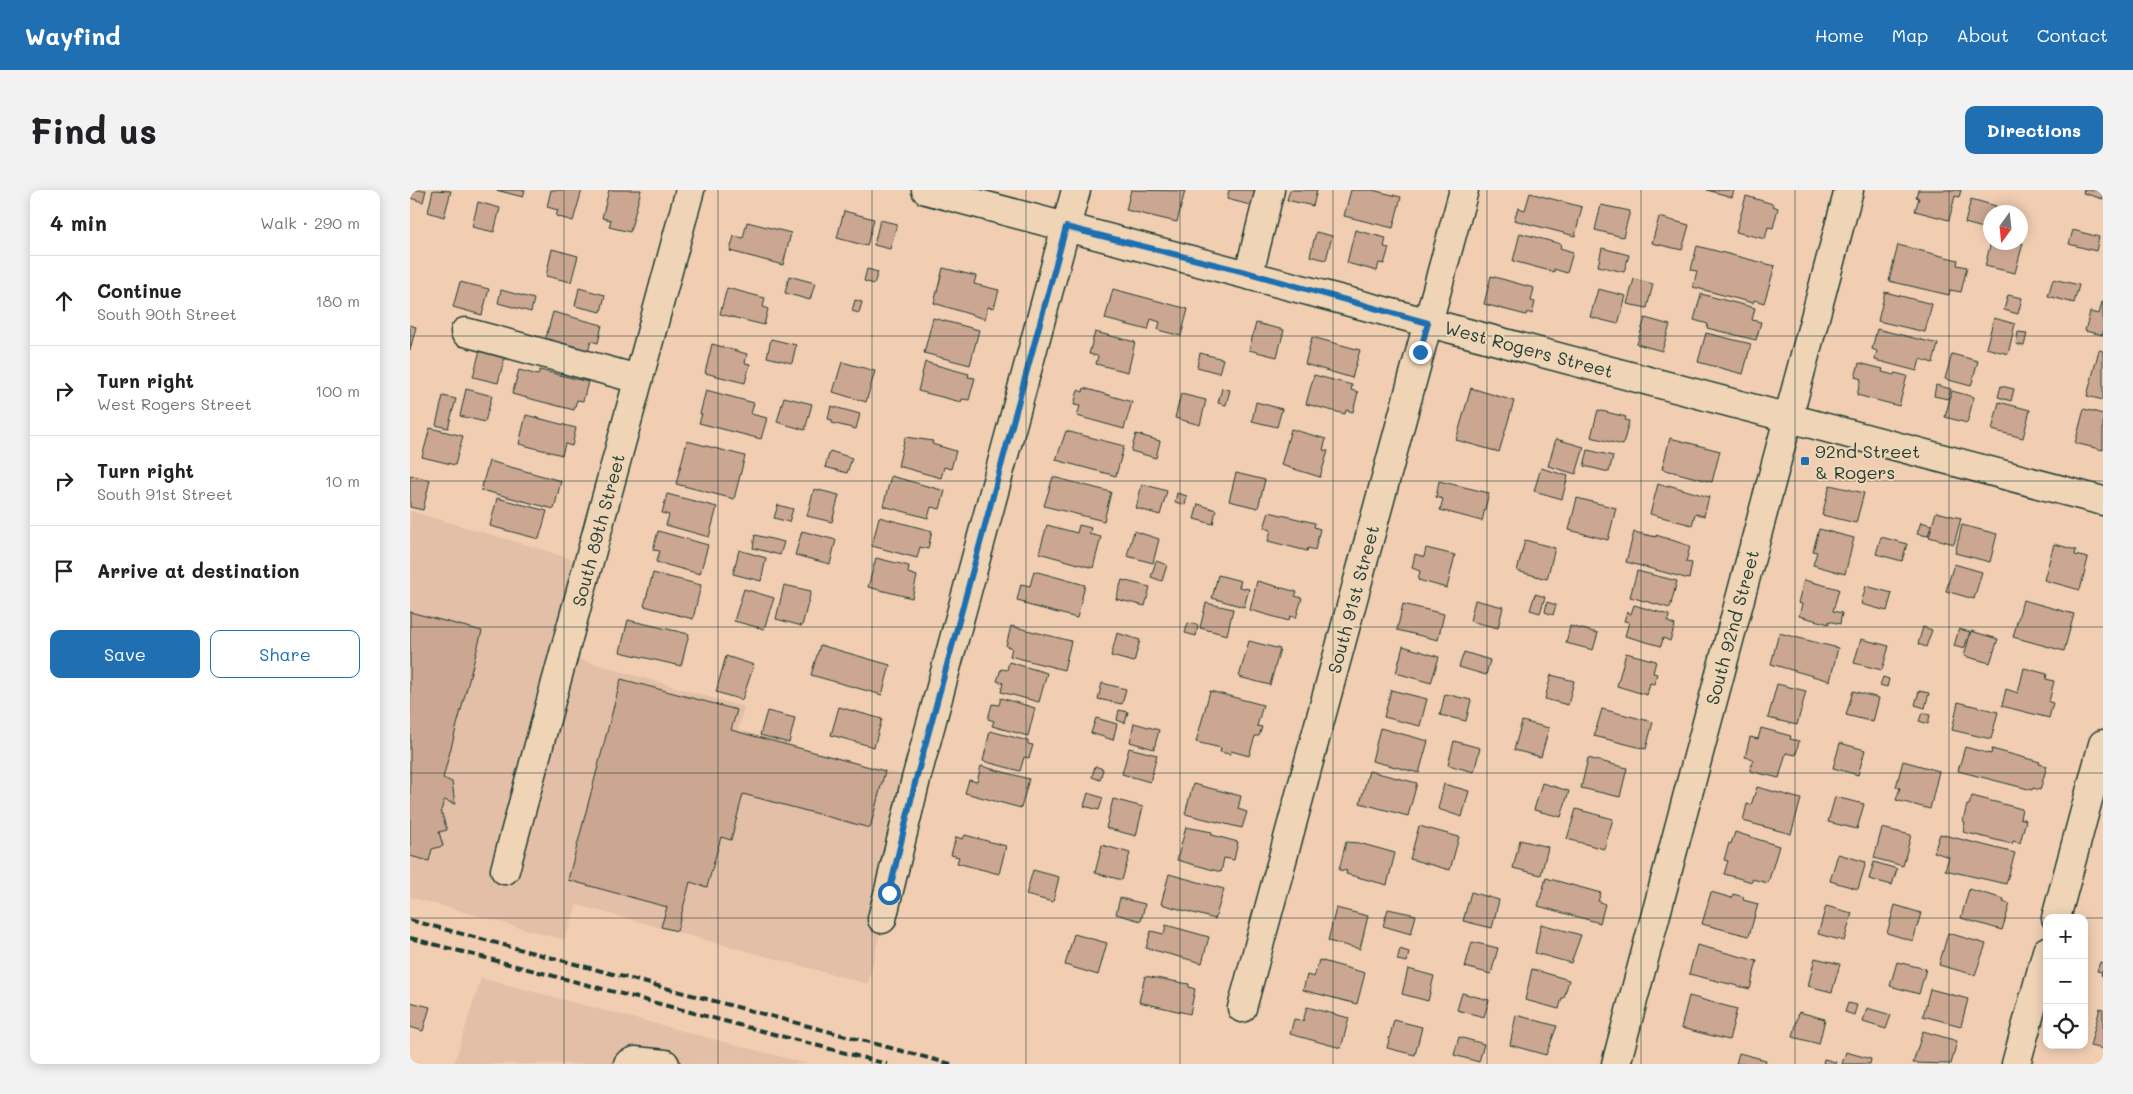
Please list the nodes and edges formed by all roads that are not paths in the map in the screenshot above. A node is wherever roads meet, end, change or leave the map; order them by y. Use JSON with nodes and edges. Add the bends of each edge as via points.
{"nodes":[{"id":1,"x":690,"y":190,"type":"edge"},
{"id":2,"x":926,"y":190,"type":"edge"},
{"id":3,"x":1076,"y":190,"type":"edge"},
{"id":4,"x":1270,"y":190,"type":"edge"},
{"id":5,"x":1464,"y":190,"type":"edge"},
{"id":6,"x":1849,"y":190,"type":"edge"},
{"id":7,"x":1066,"y":227,"type":"junction"},
{"id":8,"x":1249,"y":273,"type":"junction"},
{"id":9,"x":1428,"y":323,"type":"junction"},
{"id":10,"x":465,"y":332,"type":"dead end"},
{"id":11,"x":638,"y":379,"type":"junction"},
{"id":12,"x":1788,"y":418,"type":"junction"},
{"id":13,"x":2103,"y":501,"type":"edge"},
{"id":14,"x":2103,"y":744,"type":"edge"},
{"id":15,"x":505,"y":870,"type":"dead end"},
{"id":16,"x":2057,"y":914,"type":"edge"},
{"id":17,"x":882,"y":919,"type":"dead end"},
{"id":18,"x":2045,"y":959,"type":"edge"},
{"id":19,"x":1242,"y":1008,"type":"dead end"},
{"id":20,"x":628,"y":1064,"type":"edge"},
{"id":21,"x":665,"y":1064,"type":"edge"},
{"id":22,"x":1616,"y":1064,"type":"edge"},
{"id":23,"x":2016,"y":1064,"type":"edge"}],
"edges":[{"from":1,"to":11,"type":"street","name":"South 89th Street"},
{"from":2,"to":7,"type":"street","name":"West Rogers Street"},
{"from":3,"to":7,"type":"street"},
{"from":4,"to":8,"type":"street"},
{"from":5,"to":9,"type":"street","name":"South 91st Street"},
{"from":6,"to":12,"type":"street","name":"South 92nd Street"},
{"from":7,"to":8,"type":"street","name":"West Rogers Street"},
{"from":7,"to":17,"type":"street","via":[[918,769]]},
{"from":8,"to":9,"type":"street","name":"West Rogers Street"},
{"from":9,"to":12,"type":"street","name":"West Rogers Street"},
{"from":9,"to":19,"type":"street","name":"South 91st Street"},
{"from":10,"to":11,"type":"street"},
{"from":11,"to":15,"type":"street","name":"South 89th Street"},
{"from":12,"to":13,"type":"street","name":"West Rogers Street"},
{"from":12,"to":22,"type":"street","name":"South 92nd Street"},
{"from":14,"to":16,"type":"street"},
{"from":18,"to":23,"type":"street"},
{"from":20,"to":21,"type":"street","via":[[635,1061]]}]}
